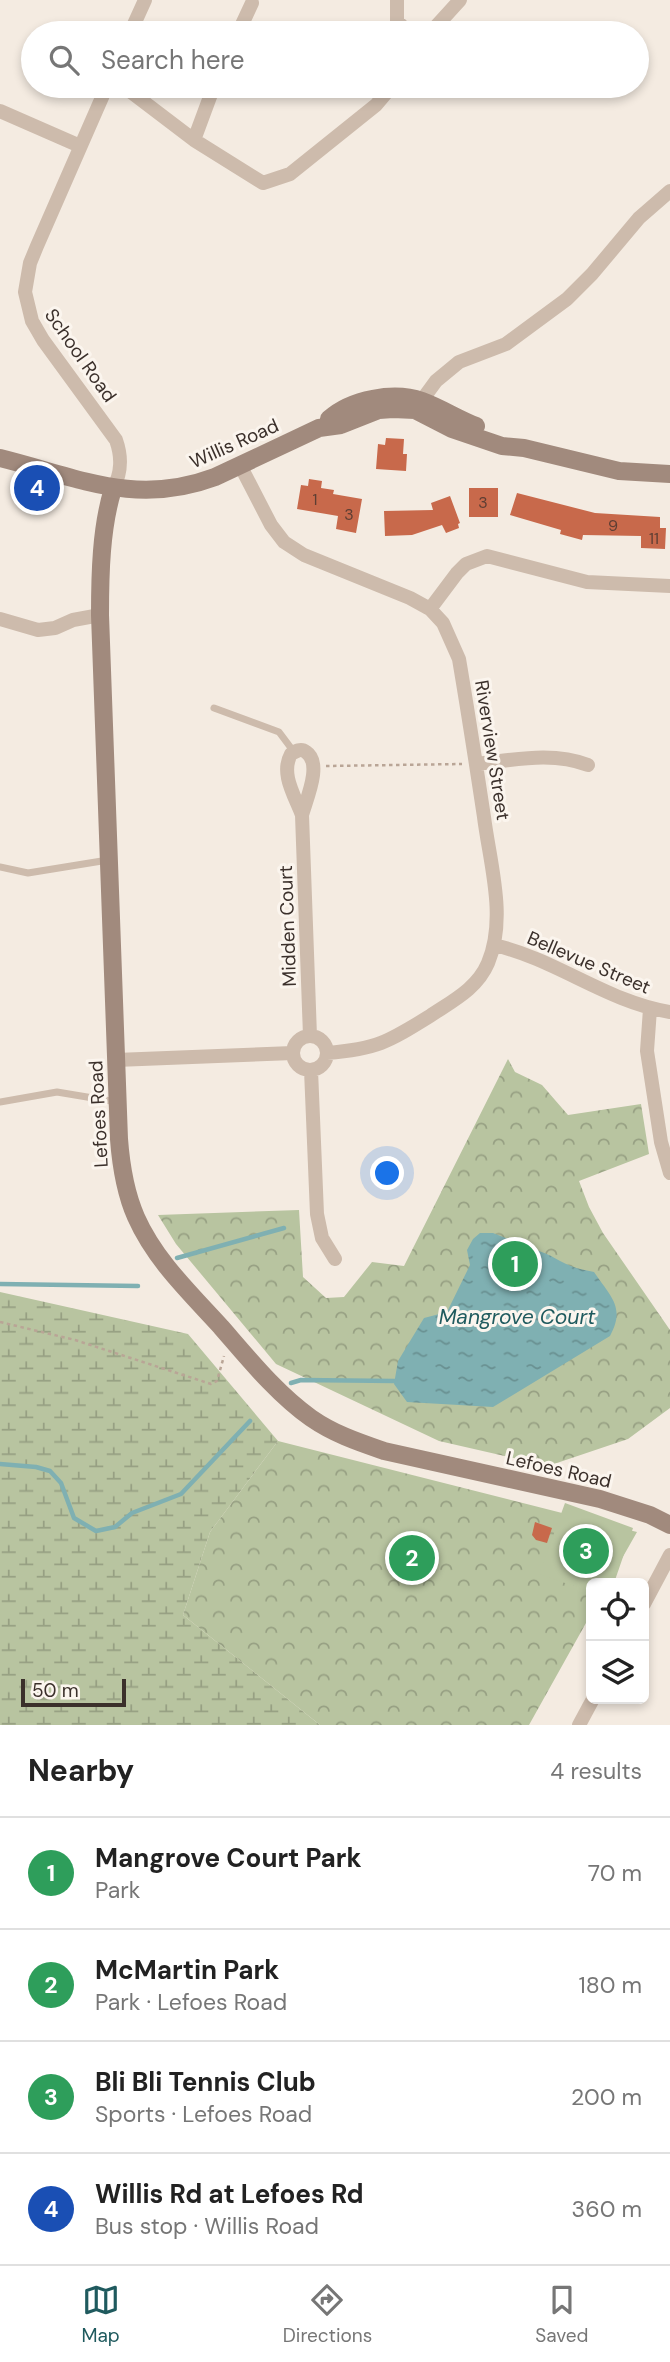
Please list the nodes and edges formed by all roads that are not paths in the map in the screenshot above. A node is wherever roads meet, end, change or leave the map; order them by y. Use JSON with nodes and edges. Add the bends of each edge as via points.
{"nodes":[{"id":1,"x":145,"y":0,"type":"edge"},
{"id":2,"x":397,"y":0,"type":"edge"},
{"id":3,"x":460,"y":0,"type":"edge"},
{"id":4,"x":252,"y":2,"type":"dead end"},
{"id":5,"x":135,"y":21,"type":"edge"},
{"id":6,"x":243,"y":21,"type":"edge"},
{"id":7,"x":397,"y":21,"type":"edge"},
{"id":8,"x":441,"y":21,"type":"edge"},
{"id":9,"x":102,"y":98,"type":"edge"},
{"id":10,"x":139,"y":98,"type":"edge"},
{"id":11,"x":210,"y":98,"type":"edge"},
{"id":12,"x":382,"y":98,"type":"edge"},
{"id":13,"x":0,"y":111,"type":"edge"},
{"id":14,"x":194,"y":140,"type":"junction"},
{"id":15,"x":80,"y":146,"type":"junction"},
{"id":16,"x":670,"y":191,"type":"edge"},
{"id":17,"x":418,"y":405,"type":"junction"},
{"id":18,"x":0,"y":458,"type":"edge"},
{"id":19,"x":240,"y":465,"type":"junction"},
{"id":20,"x":670,"y":474,"type":"edge"},
{"id":21,"x":113,"y":489,"type":"junction"},
{"id":22,"x":670,"y":586,"type":"edge"},
{"id":23,"x":430,"y":609,"type":"junction"},
{"id":24,"x":100,"y":615,"type":"junction"},
{"id":25,"x":0,"y":619,"type":"edge"},
{"id":26,"x":214,"y":708,"type":"dead end"},
{"id":27,"x":294,"y":752,"type":"junction"},
{"id":28,"x":476,"y":764,"type":"junction"},
{"id":29,"x":588,"y":765,"type":"dead end"},
{"id":30,"x":302,"y":815,"type":"junction"},
{"id":31,"x":109,"y":860,"type":"junction"},
{"id":32,"x":0,"y":867,"type":"edge"},
{"id":33,"x":494,"y":946,"type":"junction"},
{"id":34,"x":650,"y":1009,"type":"junction"},
{"id":35,"x":670,"y":1012,"type":"edge"},
{"id":36,"x":310,"y":1036,"type":"junction"},
{"id":37,"x":293,"y":1053,"type":"junction"},
{"id":38,"x":327,"y":1053,"type":"junction"},
{"id":39,"x":116,"y":1060,"type":"junction"},
{"id":40,"x":310,"y":1070,"type":"junction"},
{"id":41,"x":0,"y":1102,"type":"edge"},
{"id":42,"x":117,"y":1102,"type":"junction"},
{"id":43,"x":670,"y":1173,"type":"edge"},
{"id":44,"x":335,"y":1259,"type":"dead end"},
{"id":45,"x":670,"y":1525,"type":"edge"},
{"id":46,"x":670,"y":1555,"type":"edge"},
{"id":47,"x":649,"y":1595,"type":"edge"},
{"id":48,"x":590,"y":1704,"type":"edge"},
{"id":49,"x":579,"y":1725,"type":"edge"}],
"edges":[{"from":1,"to":5,"type":"street"},
{"from":2,"to":7,"type":"street"},
{"from":3,"to":8,"type":"street"},
{"from":4,"to":6,"type":"street"},
{"from":9,"to":15,"type":"street","name":"School Road"},
{"from":10,"to":14,"type":"street"},
{"from":11,"to":14,"type":"street"},
{"from":12,"to":14,"type":"street","via":[[290,174],[263,183]]},
{"from":13,"to":15,"type":"street"},
{"from":15,"to":21,"type":"street","name":"School Road","via":[[30,263],[26,304],[37,331],[116,440],[120,473]]},
{"from":16,"to":17,"type":"street","via":[[639,218],[567,299],[506,344],[459,362],[436,381]]},
{"from":17,"to":19,"type":"street","name":"Willis Road","via":[[391,397],[366,401]]},
{"from":17,"to":20,"type":"street","via":[[524,448],[618,471]]},
{"from":18,"to":21,"type":"street","name":"Willis Road"},
{"from":19,"to":21,"type":"street","name":"Willis Road","via":[[183,487]]},
{"from":19,"to":23,"type":"street","name":"Riverview Street","via":[[271,525],[292,549]]},
{"from":21,"to":24,"type":"street","name":"Lefoes Road"},
{"from":22,"to":23,"type":"street","via":[[587,582],[487,556],[466,564]]},
{"from":23,"to":28,"type":"street","name":"Riverview Street","via":[[443,623],[460,659]]},
{"from":24,"to":25,"type":"street","via":[[47,630]]},
{"from":24,"to":31,"type":"street","name":"Lefoes Road"},
{"from":26,"to":27,"type":"lane","via":[[279,732]]},
{"from":27,"to":30,"type":"street","name":"Midden Court","via":[[287,764],[289,783]]},
{"from":27,"to":30,"type":"street","name":"Midden Court","via":[[304,750],[312,758],[311,788]]},
{"from":28,"to":29,"type":"street","via":[[553,757]]},
{"from":28,"to":33,"type":"street","name":"Riverview Street","via":[[496,900]]},
{"from":30,"to":36,"type":"street","name":"Midden Court"},
{"from":31,"to":32,"type":"lane","via":[[28,873]]},
{"from":31,"to":39,"type":"street","name":"Lefoes Road"},
{"from":33,"to":34,"type":"street","name":"Bellevue Street","via":[[533,957]]},
{"from":33,"to":38,"type":"street","name":"Riverview Street","via":[[483,972],[468,990],[410,1029],[373,1047]]},
{"from":34,"to":35,"type":"street","name":"Bellevue Street"},
{"from":34,"to":43,"type":"street","via":[[647,1051]]},
{"from":36,"to":37,"type":"street","via":[[300,1039]]},
{"from":36,"to":38,"type":"street","via":[[320,1039]]},
{"from":37,"to":39,"type":"street"},
{"from":37,"to":40,"type":"street","via":[[297,1063]]},
{"from":38,"to":40,"type":"street","via":[[324,1063]]},
{"from":39,"to":42,"type":"street","name":"Lefoes Road"},
{"from":40,"to":44,"type":"street","via":[[317,1214],[322,1238]]},
{"from":41,"to":42,"type":"lane","via":[[57,1092]]},
{"from":42,"to":45,"type":"street","name":"Lefoes Road","via":[[124,1183],[155,1250],[298,1408],[347,1438],[398,1454],[600,1499]]},
{"from":46,"to":47,"type":"street"},
{"from":48,"to":49,"type":"street"}]}
